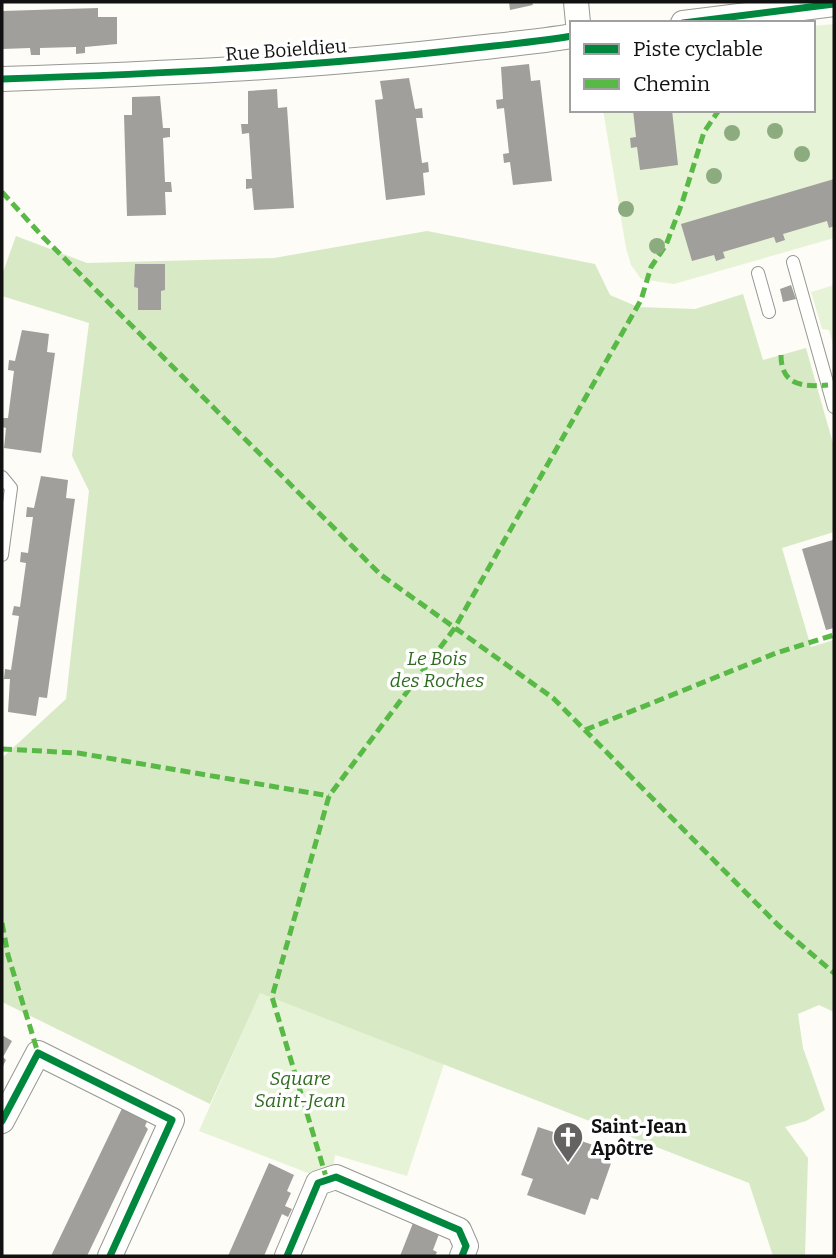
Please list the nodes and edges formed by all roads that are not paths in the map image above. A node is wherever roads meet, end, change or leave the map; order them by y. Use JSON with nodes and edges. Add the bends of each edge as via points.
{"nodes":[{"id":1,"x":576,"y":2,"type":"edge"},
{"id":2,"x":834,"y":4,"type":"edge"},
{"id":3,"x":779,"y":6,"type":"edge"},
{"id":4,"x":578,"y":21,"type":"edge"},
{"id":5,"x":694,"y":21,"type":"edge"},
{"id":6,"x":570,"y":36,"type":"edge"},
{"id":7,"x":2,"y":79,"type":"edge"},
{"id":8,"x":793,"y":262,"type":"dead end"},
{"id":9,"x":758,"y":273,"type":"dead end"},
{"id":10,"x":769,"y":312,"type":"dead end"},
{"id":11,"x":834,"y":407,"type":"edge"},
{"id":12,"x":2,"y":477,"type":"edge"},
{"id":13,"x":2,"y":555,"type":"edge"},
{"id":14,"x":2,"y":1121,"type":"edge"},
{"id":15,"x":110,"y":1256,"type":"edge"},
{"id":16,"x":287,"y":1256,"type":"edge"},
{"id":17,"x":461,"y":1256,"type":"edge"}],
"edges":[{"from":1,"to":4,"type":"street"},
{"from":2,"to":3,"type":"street"},
{"from":3,"to":5,"type":"street"},
{"from":6,"to":7,"type":"street","name":"Rue Boieldieu","via":[[309,65]]},
{"from":8,"to":11,"type":"lane"},
{"from":9,"to":10,"type":"lane"},
{"from":12,"to":13,"type":"lane","via":[[11,488]]},
{"from":14,"to":15,"type":"street","via":[[38,1054],[172,1120]]},
{"from":16,"to":17,"type":"street","via":[[318,1183],[336,1177],[459,1230],[466,1246]]}]}
